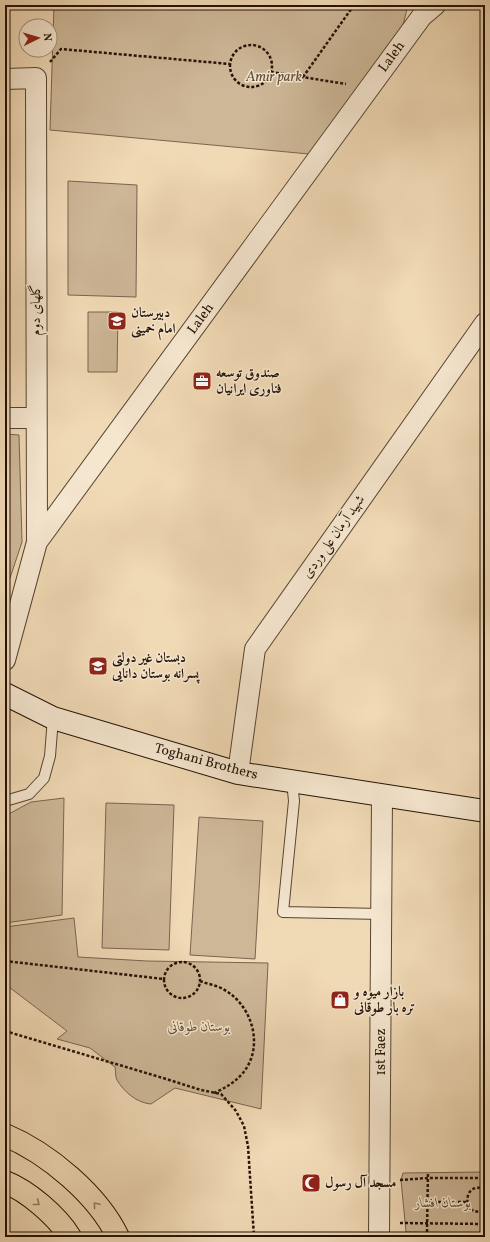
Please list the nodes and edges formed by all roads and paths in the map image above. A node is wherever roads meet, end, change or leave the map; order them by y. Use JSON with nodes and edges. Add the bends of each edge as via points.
{"nodes":[{"id":1,"x":354,"y":5,"type":"edge"},
{"id":2,"x":427,"y":9,"type":"edge"},
{"id":3,"x":61,"y":49,"type":"dead end"},
{"id":4,"x":230,"y":64,"type":"junction"},
{"id":5,"x":271,"y":72,"type":"junction"},
{"id":6,"x":303,"y":77,"type":"junction"},
{"id":7,"x":5,"y":79,"type":"edge"},
{"id":8,"x":370,"y":88,"type":"junction"},
{"id":9,"x":485,"y":323,"type":"edge"},
{"id":10,"x":5,"y":418,"type":"edge"},
{"id":11,"x":36,"y":418,"type":"junction"},
{"id":12,"x":37,"y":542,"type":"junction"},
{"id":13,"x":5,"y":660,"type":"edge"},
{"id":14,"x":5,"y":694,"type":"edge"},
{"id":15,"x":53,"y":718,"type":"junction"},
{"id":16,"x":238,"y":773,"type":"junction"},
{"id":17,"x":292,"y":781,"type":"junction"},
{"id":18,"x":382,"y":794,"type":"junction"},
{"id":19,"x":5,"y":801,"type":"edge"},
{"id":20,"x":485,"y":811,"type":"edge"},
{"id":21,"x":382,"y":914,"type":"junction"},
{"id":22,"x":5,"y":961,"type":"edge"},
{"id":23,"x":164,"y":978,"type":"junction"},
{"id":24,"x":200,"y":981,"type":"junction"},
{"id":25,"x":5,"y":1031,"type":"edge"},
{"id":26,"x":214,"y":1093,"type":"junction"},
{"id":27,"x":5,"y":1135,"type":"edge"},
{"id":28,"x":428,"y":1172,"type":"dead end"},
{"id":29,"x":484,"y":1172,"type":"dead end"},
{"id":30,"x":380,"y":1178,"type":"junction"},
{"id":31,"x":428,"y":1178,"type":"junction"},
{"id":32,"x":484,"y":1178,"type":"edge"},
{"id":33,"x":5,"y":1182,"type":"edge"},
{"id":34,"x":484,"y":1188,"type":"edge"},
{"id":35,"x":428,"y":1202,"type":"junction"},
{"id":36,"x":467,"y":1202,"type":"junction"},
{"id":37,"x":483,"y":1211,"type":"edge"},
{"id":38,"x":428,"y":1224,"type":"junction"},
{"id":39,"x":481,"y":1224,"type":"junction"},
{"id":40,"x":485,"y":1224,"type":"edge"},
{"id":41,"x":379,"y":1230,"type":"edge"},
{"id":42,"x":427,"y":1232,"type":"dead end"},
{"id":43,"x":481,"y":1233,"type":"dead end"},
{"id":44,"x":70,"y":1237,"type":"edge"},
{"id":45,"x":118,"y":1237,"type":"edge"},
{"id":46,"x":254,"y":1237,"type":"edge"}],
"edges":[{"from":1,"to":6,"type":"path"},
{"from":2,"to":8,"type":"street","name":"Laleh"},
{"from":3,"to":4,"type":"path"},
{"from":4,"to":5,"type":"path","via":[[233,77],[244,86],[257,86],[263,83]]},
{"from":4,"to":5,"type":"path","via":[[236,51],[248,45],[255,45],[267,52],[271,58]]},
{"from":5,"to":6,"type":"path"},
{"from":6,"to":8,"type":"path"},
{"from":7,"to":11,"type":"street","name":"گلهای دوم","via":[[36,78]]},
{"from":8,"to":12,"type":"street","name":"Laleh"},
{"from":9,"to":16,"type":"street","name":"شهید آرمان علی وردی","via":[[255,649]]},
{"from":10,"to":11,"type":"street"},
{"from":11,"to":12,"type":"street","name":"گلهای دوم"},
{"from":12,"to":13,"type":"street","name":"Laleh"},
{"from":14,"to":15,"type":"street","name":"Toghani Brothers"},
{"from":15,"to":16,"type":"street","name":"Toghani Brothers"},
{"from":15,"to":19,"type":"lane","via":[[50,756],[44,778],[29,794]]},
{"from":16,"to":17,"type":"street","name":"Toghani Brothers"},
{"from":17,"to":18,"type":"street","name":"Toghani Brothers"},
{"from":17,"to":21,"type":"lane","via":[[294,801],[283,912]]},
{"from":18,"to":20,"type":"street","name":"Toghani Brothers"},
{"from":18,"to":21,"type":"street","name":"1st Faez"},
{"from":21,"to":30,"type":"street","name":"1st Faez"},
{"from":22,"to":23,"type":"path"},
{"from":23,"to":24,"type":"path","via":[[170,968],[180,962],[196,970]]},
{"from":23,"to":24,"type":"path","via":[[164,984],[170,994],[181,998],[196,992]]},
{"from":24,"to":26,"type":"path","via":[[224,989],[238,1001],[247,1011],[255,1038],[250,1060],[243,1073],[226,1088]]},
{"from":25,"to":26,"type":"path"},
{"from":26,"to":46,"type":"path","via":[[221,1094],[236,1111],[244,1126],[248,1146]]},
{"from":45,"to":27,"type":"highway","one_way":true,"via":[[84,1190],[58,1167]]},
{"from":28,"to":31,"type":"path"},
{"from":29,"to":32,"type":"path"},
{"from":30,"to":31,"type":"path"},
{"from":30,"to":41,"type":"street","name":"1st Faez"},
{"from":31,"to":32,"type":"path"},
{"from":31,"to":35,"type":"path"},
{"from":32,"to":34,"type":"path"},
{"from":33,"to":44,"type":"highway","one_way":true,"via":[[40,1205]]},
{"from":34,"to":36,"type":"path","via":[[474,1188]]},
{"from":35,"to":36,"type":"path"},
{"from":35,"to":38,"type":"path"},
{"from":36,"to":37,"type":"path","via":[[471,1209]]},
{"from":37,"to":39,"type":"path"},
{"from":38,"to":39,"type":"path"},
{"from":38,"to":41,"type":"path"},
{"from":38,"to":42,"type":"path"},
{"from":39,"to":40,"type":"path"},
{"from":39,"to":43,"type":"path"}]}
